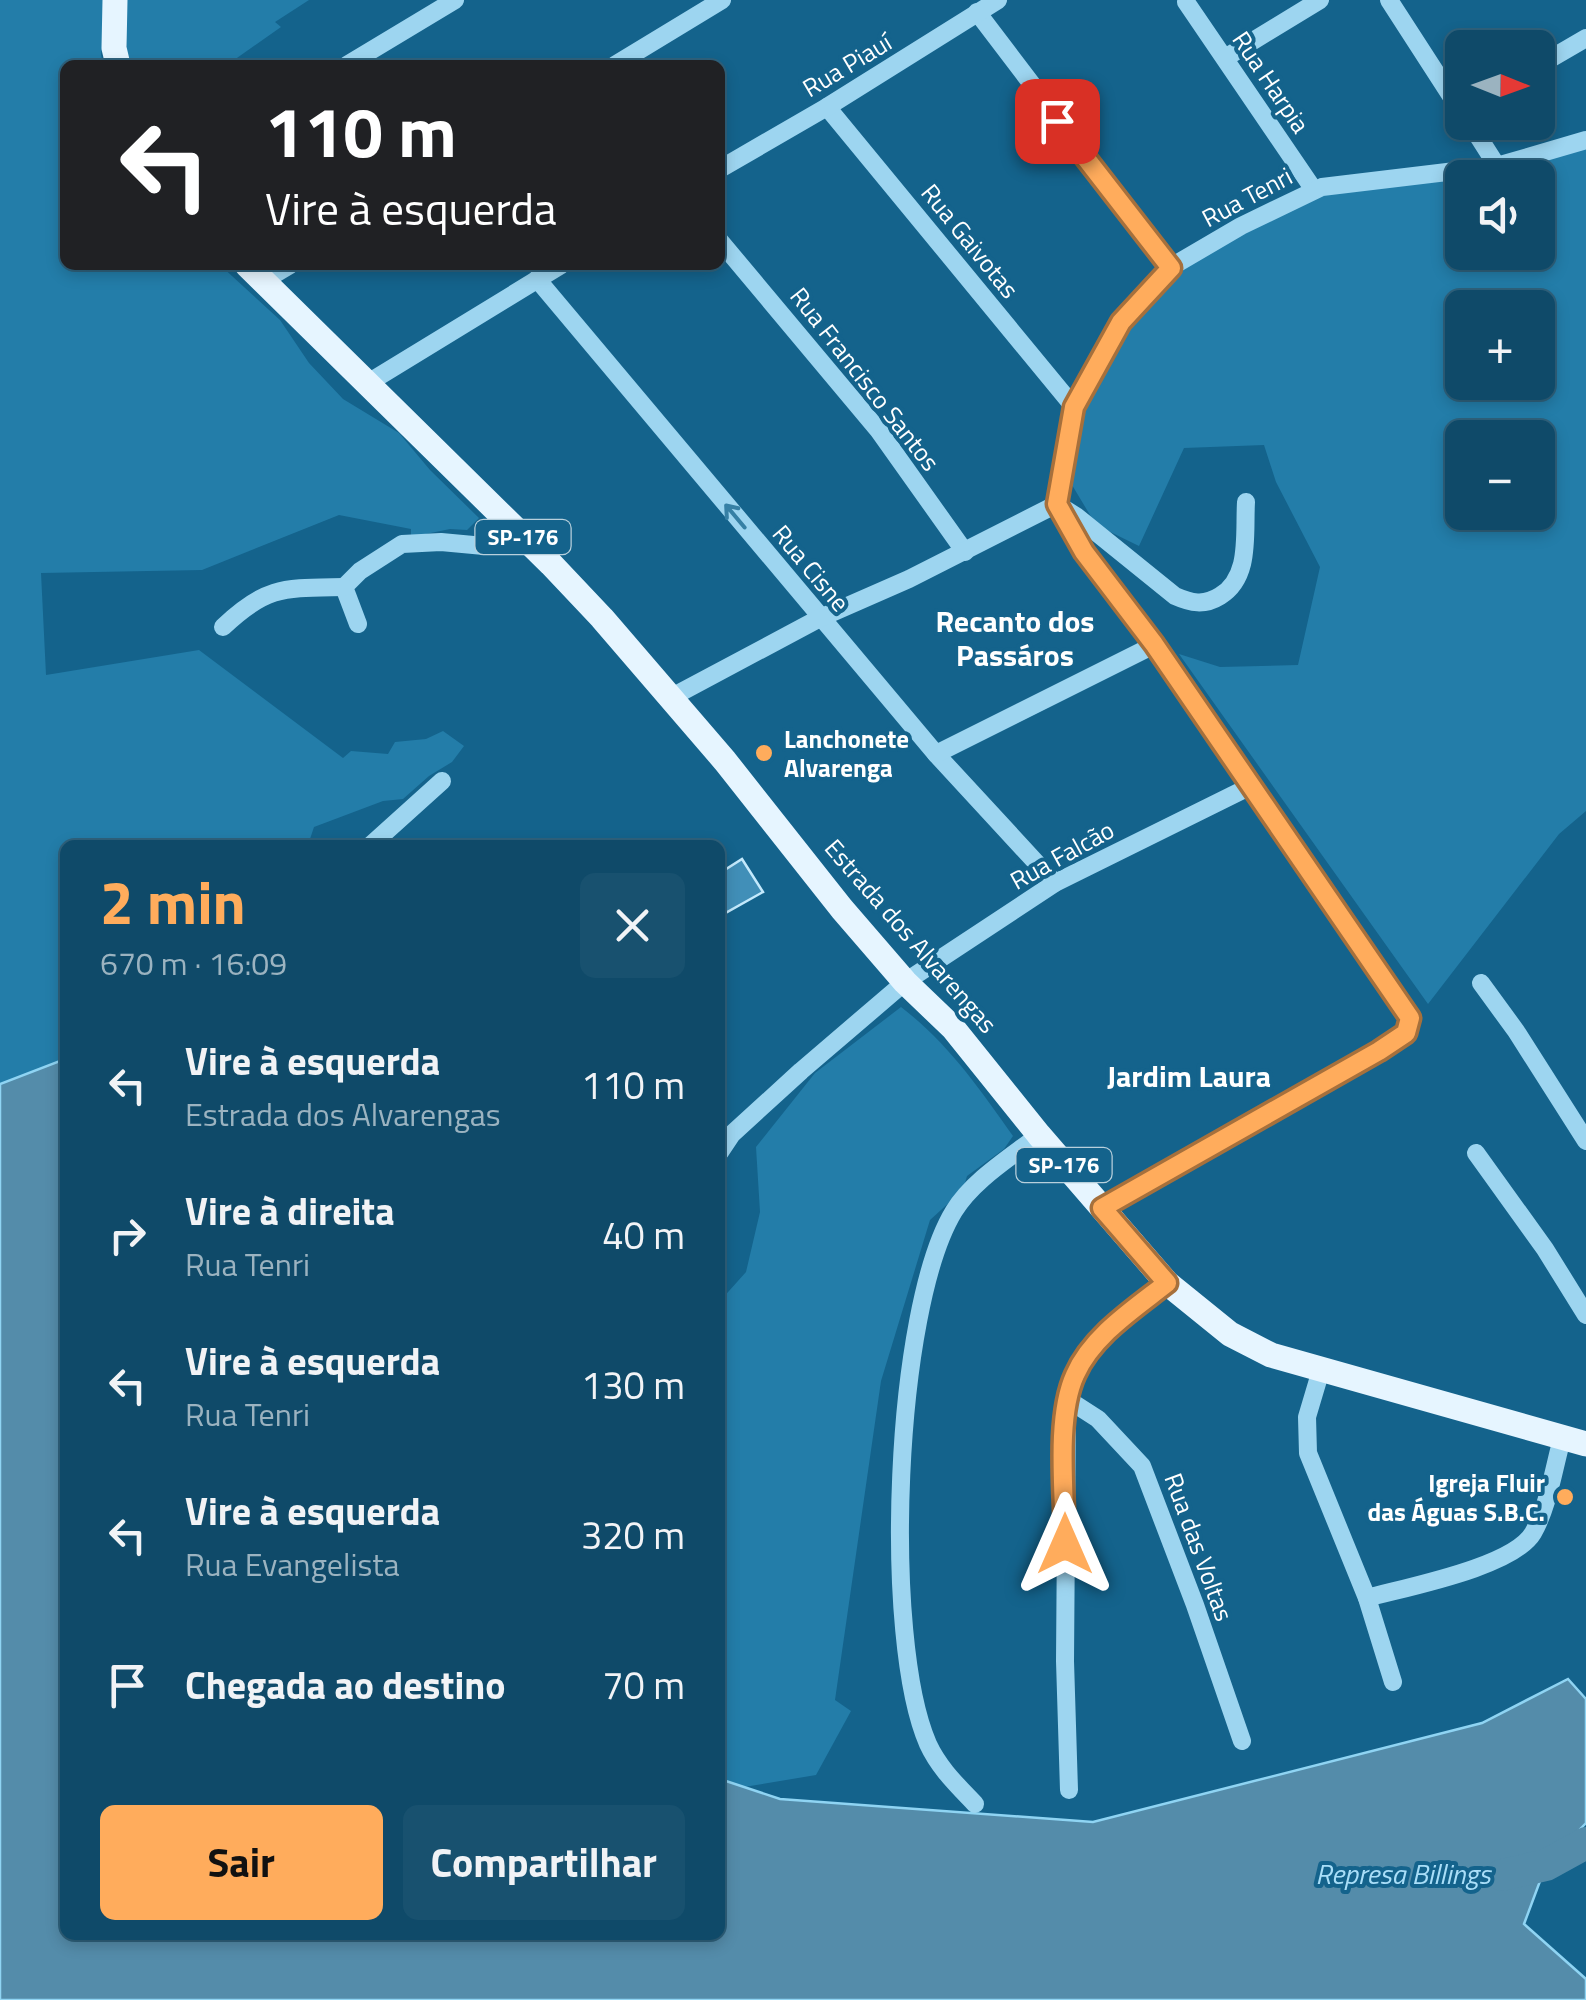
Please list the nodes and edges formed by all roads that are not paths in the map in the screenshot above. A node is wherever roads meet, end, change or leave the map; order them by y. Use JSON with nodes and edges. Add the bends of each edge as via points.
{"nodes":[{"id":1,"x":115,"y":0,"type":"edge"},
{"id":2,"x":455,"y":0,"type":"edge"},
{"id":3,"x":722,"y":0,"type":"edge"},
{"id":4,"x":998,"y":0,"type":"edge"},
{"id":5,"x":1320,"y":0,"type":"edge"},
{"id":6,"x":1389,"y":0,"type":"edge"},
{"id":7,"x":1186,"y":2,"type":"edge"},
{"id":8,"x":976,"y":12,"type":"junction"},
{"id":9,"x":1586,"y":38,"type":"edge"},
{"id":10,"x":1555,"y":56,"type":"edge"},
{"id":11,"x":1225,"y":58,"type":"junction"},
{"id":12,"x":117,"y":60,"type":"edge"},
{"id":13,"x":355,"y":60,"type":"edge"},
{"id":14,"x":623,"y":60,"type":"edge"},
{"id":15,"x":1445,"y":84,"type":"edge"},
{"id":16,"x":827,"y":107,"type":"junction"},
{"id":17,"x":1586,"y":140,"type":"edge"},
{"id":18,"x":1518,"y":160,"type":"edge"},
{"id":19,"x":725,"y":166,"type":"edge"},
{"id":20,"x":1445,"y":172,"type":"edge"},
{"id":21,"x":1314,"y":190,"type":"junction"},
{"id":22,"x":725,"y":247,"type":"edge"},
{"id":23,"x":1171,"y":268,"type":"junction"},
{"id":24,"x":552,"y":270,"type":"edge"},
{"id":25,"x":255,"y":273,"type":"edge"},
{"id":26,"x":537,"y":279,"type":"junction"},
{"id":27,"x":368,"y":383,"type":"junction"},
{"id":28,"x":1074,"y":407,"type":"junction"},
{"id":29,"x":1246,"y":502,"type":"dead end"},
{"id":30,"x":1057,"y":504,"type":"junction"},
{"id":31,"x":519,"y":533,"type":"junction"},
{"id":32,"x":964,"y":552,"type":"junction"},
{"id":33,"x":344,"y":587,"type":"junction"},
{"id":34,"x":820,"y":618,"type":"junction"},
{"id":35,"x":358,"y":624,"type":"dead end"},
{"id":36,"x":222,"y":627,"type":"dead end"},
{"id":37,"x":1154,"y":644,"type":"junction"},
{"id":38,"x":670,"y":698,"type":"junction"},
{"id":39,"x":936,"y":754,"type":"junction"},
{"id":40,"x":442,"y":781,"type":"dead end"},
{"id":41,"x":1251,"y":786,"type":"junction"},
{"id":42,"x":377,"y":840,"type":"edge"},
{"id":43,"x":1055,"y":883,"type":"junction"},
{"id":44,"x":905,"y":982,"type":"junction"},
{"id":45,"x":1481,"y":983,"type":"dead end"},
{"id":46,"x":1039,"y":1135,"type":"junction"},
{"id":47,"x":1586,"y":1141,"type":"edge"},
{"id":48,"x":725,"y":1144,"type":"edge"},
{"id":49,"x":1476,"y":1154,"type":"dead end"},
{"id":50,"x":1102,"y":1208,"type":"junction"},
{"id":51,"x":1167,"y":1283,"type":"junction"},
{"id":52,"x":1586,"y":1315,"type":"edge"},
{"id":53,"x":1321,"y":1370,"type":"junction"},
{"id":54,"x":1067,"y":1399,"type":"junction"},
{"id":55,"x":1574,"y":1439,"type":"edge"},
{"id":56,"x":1368,"y":1598,"type":"junction"},
{"id":57,"x":1392,"y":1682,"type":"dead end"},
{"id":58,"x":1242,"y":1742,"type":"dead end"},
{"id":59,"x":1069,"y":1790,"type":"dead end"},
{"id":60,"x":975,"y":1804,"type":"dead end"}],
"edges":[{"from":1,"to":12,"type":"main road"},
{"from":2,"to":13,"type":"street"},
{"from":3,"to":14,"type":"street"},
{"from":4,"to":8,"type":"street","name":"Rua Piauí"},
{"from":5,"to":11,"type":"street"},
{"from":6,"to":15,"type":"street"},
{"from":7,"to":11,"type":"street","name":"Rua Harpia"},
{"from":8,"to":16,"type":"street","name":"Rua Piauí"},
{"from":8,"to":23,"type":"street"},
{"from":9,"to":10,"type":"street"},
{"from":11,"to":21,"type":"street","name":"Rua Harpia"},
{"from":16,"to":19,"type":"street","name":"Rua Piauí"},
{"from":16,"to":28,"type":"street","name":"Rua Gaivotas"},
{"from":17,"to":18,"type":"street","name":"Rua Tenri"},
{"from":20,"to":21,"type":"street","name":"Rua Tenri"},
{"from":21,"to":23,"type":"street","name":"Rua Tenri"},
{"from":22,"to":32,"type":"street","name":"Rua Francisco Santos","via":[[879,431]]},
{"from":23,"to":28,"type":"street","name":"Rua Tenri","via":[[1121,322]]},
{"from":24,"to":26,"type":"street"},
{"from":25,"to":27,"type":"main road","name":"Estrada dos Alvarengas","number":"SP-176"},
{"from":26,"to":27,"type":"street"},
{"from":34,"to":26,"type":"street","name":"Rua Cisne","one_way":true},
{"from":27,"to":31,"type":"main road","name":"Estrada dos Alvarengas","number":"SP-176"},
{"from":28,"to":30,"type":"street","name":"Rua Tenri"},
{"from":29,"to":30,"type":"street","via":[[1242,571],[1232,589],[1191,604]]},
{"from":30,"to":32,"type":"street"},
{"from":30,"to":37,"type":"street","via":[[1084,552]]},
{"from":31,"to":33,"type":"street","via":[[484,546],[402,544]]},
{"from":31,"to":38,"type":"main road","name":"Estrada dos Alvarengas","number":"SP-176"},
{"from":32,"to":34,"type":"street"},
{"from":33,"to":35,"type":"street"},
{"from":33,"to":36,"type":"street","via":[[271,592]]},
{"from":34,"to":38,"type":"street"},
{"from":34,"to":39,"type":"street","name":"Rua Cisne"},
{"from":37,"to":39,"type":"street"},
{"from":37,"to":41,"type":"street"},
{"from":38,"to":44,"type":"main road","name":"Estrada dos Alvarengas","number":"SP-176"},
{"from":39,"to":43,"type":"street","name":"Rua Cisne"},
{"from":40,"to":42,"type":"street"},
{"from":41,"to":43,"type":"street","name":"Rua Falcão"},
{"from":41,"to":50,"type":"street","via":[[1405,1007],[1409,1026],[1379,1051]]},
{"from":43,"to":44,"type":"street","name":"Rua Falcão"},
{"from":44,"to":46,"type":"main road","name":"Estrada dos Alvarengas","number":"SP-176","via":[[952,1028]]},
{"from":44,"to":48,"type":"street","name":"Rua Falcão"},
{"from":45,"to":47,"type":"street"},
{"from":46,"to":50,"type":"main road","name":"Estrada dos Alvarengas","number":"SP-176"},
{"from":46,"to":60,"type":"street","via":[[964,1197],[944,1232],[917,1337],[902,1441],[902,1615],[911,1686],[929,1746]]},
{"from":49,"to":52,"type":"street"},
{"from":50,"to":51,"type":"main road","name":"Estrada dos Alvarengas","number":"SP-176"},
{"from":51,"to":53,"type":"main road","name":"Estrada dos Alvarengas","number":"SP-176","via":[[1230,1334]]},
{"from":51,"to":54,"type":"street","via":[[1093,1347]]},
{"from":53,"to":55,"type":"main road","name":"Estrada dos Alvarengas","number":"SP-176"},
{"from":53,"to":56,"type":"street","via":[[1307,1418],[1308,1454]]},
{"from":54,"to":58,"type":"street","name":"Rua das Voltas","via":[[1098,1418],[1142,1466]]},
{"from":54,"to":59,"type":"street"},
{"from":55,"to":56,"type":"street","via":[[1521,1547],[1482,1566]]},
{"from":56,"to":57,"type":"street"}]}
